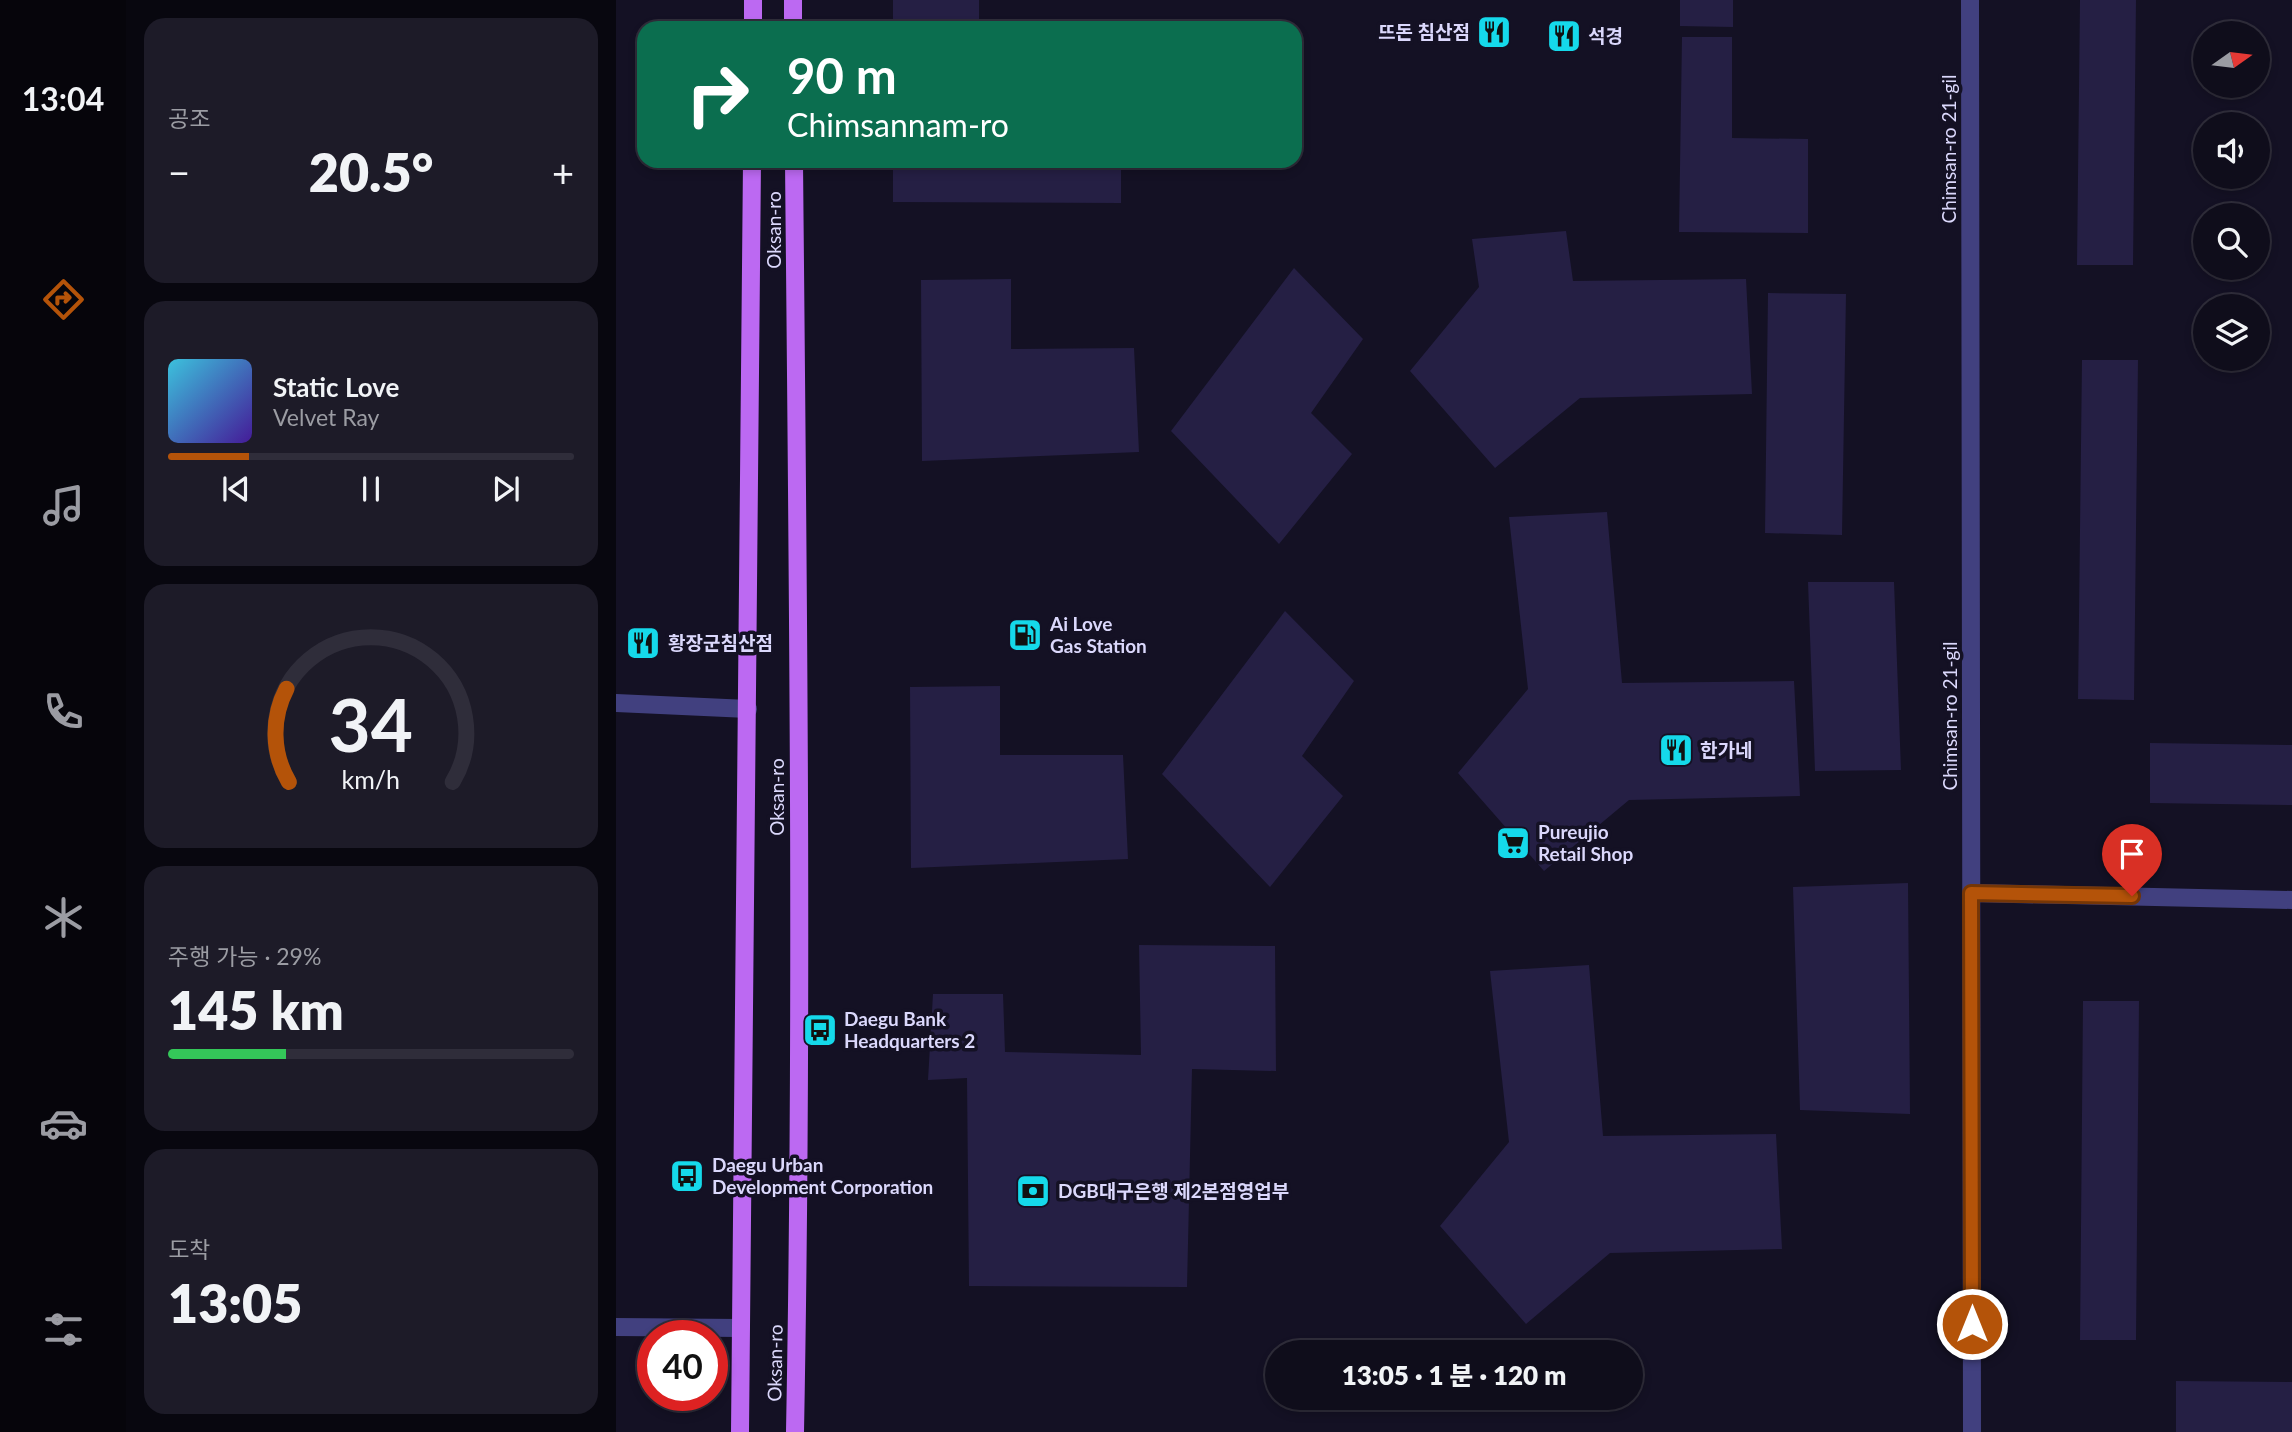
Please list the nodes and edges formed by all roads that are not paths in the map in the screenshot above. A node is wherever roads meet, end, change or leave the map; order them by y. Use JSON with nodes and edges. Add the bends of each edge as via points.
{"nodes":[{"id":1,"x":753,"y":0,"type":"edge"},
{"id":2,"x":793,"y":0,"type":"edge"},
{"id":3,"x":1970,"y":0,"type":"edge"},
{"id":4,"x":753,"y":21,"type":"edge"},
{"id":5,"x":793,"y":21,"type":"edge"},
{"id":6,"x":752,"y":168,"type":"edge"},
{"id":7,"x":794,"y":168,"type":"edge"},
{"id":8,"x":616,"y":704,"type":"edge"},
{"id":9,"x":748,"y":709,"type":"junction"},
{"id":10,"x":1971,"y":893,"type":"junction"},
{"id":11,"x":2292,"y":900,"type":"edge"},
{"id":12,"x":616,"y":1327,"type":"edge"},
{"id":13,"x":741,"y":1328,"type":"junction"},
{"id":14,"x":740,"y":1432,"type":"edge"},
{"id":15,"x":795,"y":1432,"type":"edge"},
{"id":16,"x":1972,"y":1432,"type":"edge"}],
"edges":[{"from":1,"to":4,"type":"main road"},
{"from":2,"to":5,"type":"main road"},
{"from":3,"to":10,"type":"street","name":"Chimsan-ro 21-gil"},
{"from":6,"to":9,"type":"main road","name":"Oksan-ro"},
{"from":7,"to":15,"type":"main road","name":"Oksan-ro","via":[[799,697]]},
{"from":8,"to":9,"type":"street"},
{"from":9,"to":13,"type":"main road","name":"Oksan-ro"},
{"from":10,"to":11,"type":"street"},
{"from":10,"to":16,"type":"street","name":"Chimsan-ro 21-gil"},
{"from":12,"to":13,"type":"street","name":"Oksan-ro"},
{"from":13,"to":14,"type":"main road","name":"Oksan-ro"}]}
